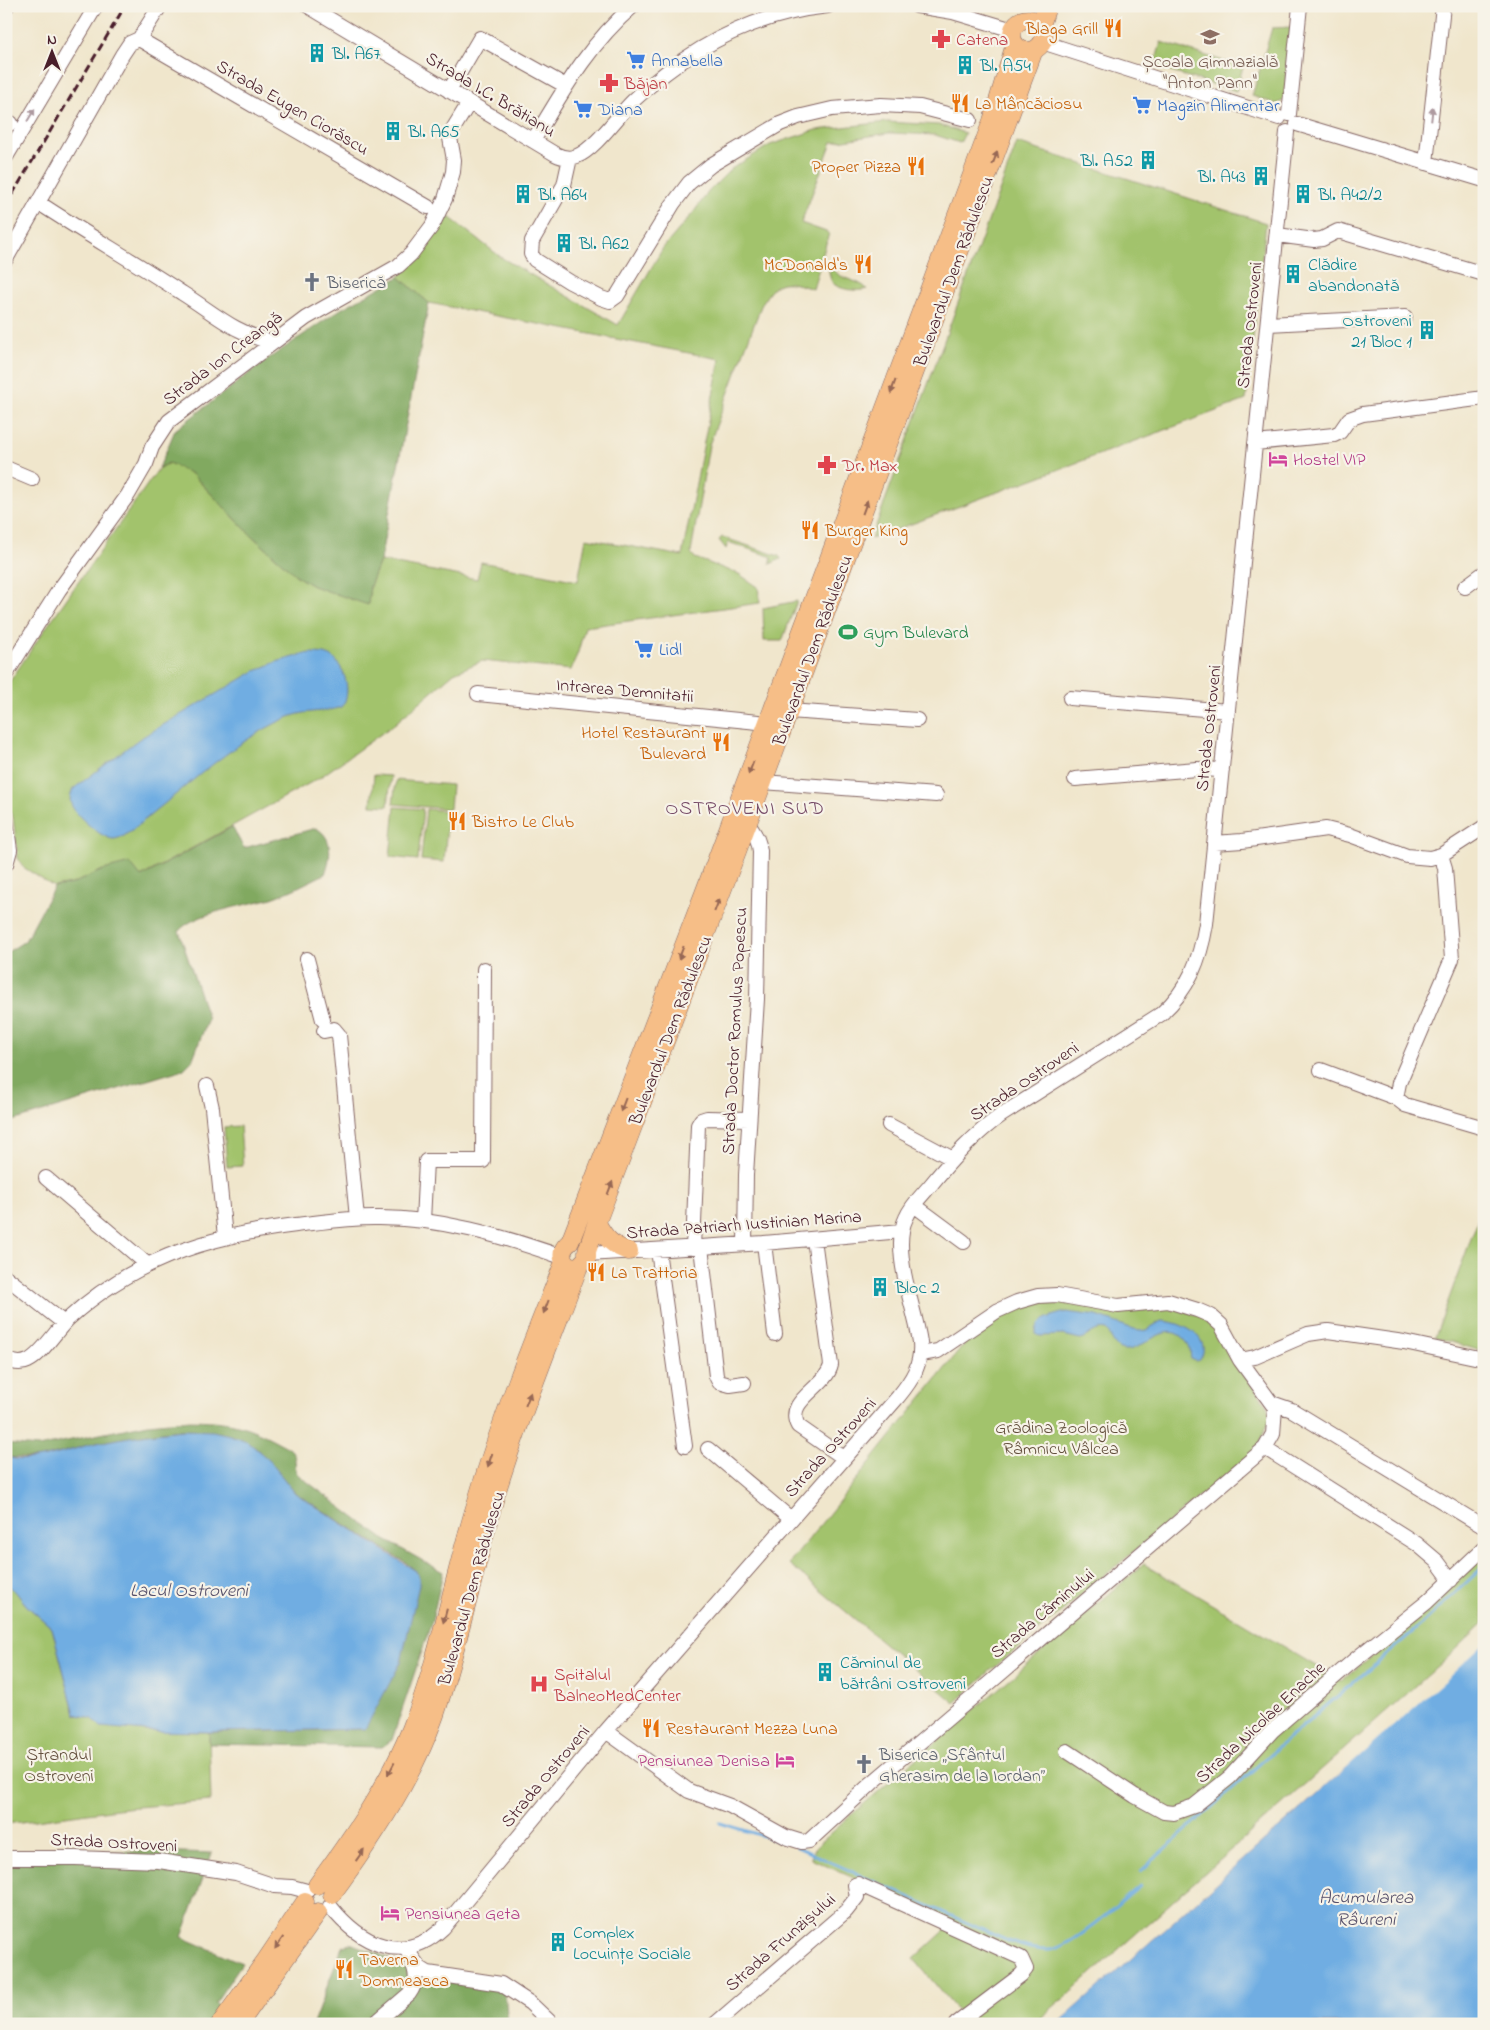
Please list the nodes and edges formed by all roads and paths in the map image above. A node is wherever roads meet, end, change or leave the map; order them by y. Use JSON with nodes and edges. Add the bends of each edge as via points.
{"nodes":[{"id":1,"x":96,"y":6,"type":"edge"},
{"id":2,"x":160,"y":6,"type":"edge"},
{"id":3,"x":308,"y":6,"type":"edge"},
{"id":4,"x":633,"y":6,"type":"edge"},
{"id":5,"x":828,"y":6,"type":"edge"},
{"id":6,"x":917,"y":6,"type":"edge"},
{"id":7,"x":1047,"y":6,"type":"edge"},
{"id":8,"x":1300,"y":6,"type":"edge"},
{"id":9,"x":1443,"y":6,"type":"edge"},
{"id":10,"x":1020,"y":25,"type":"edge"},
{"id":11,"x":139,"y":39,"type":"junction"},
{"id":12,"x":1039,"y":39,"type":"junction"},
{"id":13,"x":566,"y":86,"type":"junction"},
{"id":14,"x":449,"y":91,"type":"junction"},
{"id":15,"x":469,"y":103,"type":"junction"},
{"id":16,"x":970,"y":120,"type":"dead end"},
{"id":17,"x":1288,"y":122,"type":"junction"},
{"id":18,"x":533,"y":141,"type":"junction"},
{"id":19,"x":6,"y":157,"type":"edge"},
{"id":20,"x":570,"y":158,"type":"junction"},
{"id":21,"x":1426,"y":163,"type":"junction"},
{"id":22,"x":1484,"y":180,"type":"edge"},
{"id":23,"x":39,"y":203,"type":"junction"},
{"id":24,"x":428,"y":207,"type":"dead end"},
{"id":25,"x":1277,"y":235,"type":"junction"},
{"id":26,"x":6,"y":258,"type":"edge"},
{"id":27,"x":1484,"y":274,"type":"edge"},
{"id":28,"x":1405,"y":318,"type":"dead end"},
{"id":29,"x":1268,"y":324,"type":"junction"},
{"id":30,"x":272,"y":342,"type":"junction"},
{"id":31,"x":1484,"y":398,"type":"edge"},
{"id":32,"x":1255,"y":443,"type":"junction"},
{"id":33,"x":6,"y":468,"type":"edge"},
{"id":34,"x":32,"y":480,"type":"dead end"},
{"id":35,"x":835,"y":564,"type":"junction"},
{"id":36,"x":1484,"y":573,"type":"edge"},
{"id":37,"x":1465,"y":587,"type":"dead end"},
{"id":38,"x":6,"y":674,"type":"edge"},
{"id":39,"x":478,"y":694,"type":"dead end"},
{"id":40,"x":1070,"y":698,"type":"dead end"},
{"id":41,"x":789,"y":711,"type":"junction"},
{"id":42,"x":1228,"y":711,"type":"junction"},
{"id":43,"x":916,"y":720,"type":"dead end"},
{"id":44,"x":768,"y":723,"type":"junction"},
{"id":45,"x":1222,"y":770,"type":"junction"},
{"id":46,"x":1075,"y":779,"type":"dead end"},
{"id":47,"x":763,"y":782,"type":"junction"},
{"id":48,"x":936,"y":795,"type":"dead end"},
{"id":49,"x":6,"y":821,"type":"edge"},
{"id":50,"x":747,"y":824,"type":"junction"},
{"id":51,"x":1484,"y":827,"type":"edge"},
{"id":52,"x":1214,"y":843,"type":"junction"},
{"id":53,"x":1441,"y":856,"type":"junction"},
{"id":54,"x":6,"y":864,"type":"edge"},
{"id":55,"x":307,"y":959,"type":"dead end"},
{"id":56,"x":484,"y":969,"type":"dead end"},
{"id":57,"x":1321,"y":1070,"type":"dead end"},
{"id":58,"x":207,"y":1086,"type":"dead end"},
{"id":59,"x":1396,"y":1098,"type":"junction"},
{"id":60,"x":749,"y":1120,"type":"junction"},
{"id":61,"x":889,"y":1125,"type":"dead end"},
{"id":62,"x":1484,"y":1128,"type":"edge"},
{"id":63,"x":953,"y":1159,"type":"junction"},
{"id":64,"x":46,"y":1178,"type":"dead end"},
{"id":65,"x":914,"y":1205,"type":"junction"},
{"id":66,"x":357,"y":1218,"type":"junction"},
{"id":67,"x":423,"y":1221,"type":"junction"},
{"id":68,"x":597,"y":1223,"type":"junction"},
{"id":69,"x":902,"y":1231,"type":"junction"},
{"id":70,"x":225,"y":1237,"type":"junction"},
{"id":71,"x":814,"y":1239,"type":"junction"},
{"id":72,"x":964,"y":1242,"type":"dead end"},
{"id":73,"x":764,"y":1243,"type":"junction"},
{"id":74,"x":745,"y":1244,"type":"junction"},
{"id":75,"x":697,"y":1247,"type":"junction"},
{"id":76,"x":658,"y":1250,"type":"junction"},
{"id":77,"x":629,"y":1251,"type":"junction"},
{"id":78,"x":573,"y":1254,"type":"junction"},
{"id":79,"x":148,"y":1265,"type":"junction"},
{"id":80,"x":6,"y":1278,"type":"edge"},
{"id":81,"x":64,"y":1323,"type":"junction"},
{"id":82,"x":774,"y":1334,"type":"dead end"},
{"id":83,"x":921,"y":1354,"type":"junction"},
{"id":84,"x":6,"y":1359,"type":"edge"},
{"id":85,"x":1484,"y":1359,"type":"edge"},
{"id":86,"x":1240,"y":1360,"type":"junction"},
{"id":87,"x":744,"y":1383,"type":"dead end"},
{"id":88,"x":1274,"y":1405,"type":"junction"},
{"id":89,"x":685,"y":1446,"type":"dead end"},
{"id":90,"x":1265,"y":1448,"type":"junction"},
{"id":91,"x":708,"y":1449,"type":"dead end"},
{"id":92,"x":844,"y":1458,"type":"junction"},
{"id":93,"x":791,"y":1519,"type":"junction"},
{"id":94,"x":1484,"y":1527,"type":"edge"},
{"id":95,"x":1484,"y":1548,"type":"edge"},
{"id":96,"x":1451,"y":1580,"type":"junction"},
{"id":97,"x":606,"y":1731,"type":"junction"},
{"id":98,"x":1067,"y":1751,"type":"dead end"},
{"id":99,"x":6,"y":1858,"type":"edge"},
{"id":100,"x":317,"y":1900,"type":"junction"},
{"id":101,"x":406,"y":1948,"type":"junction"},
{"id":102,"x":220,"y":2024,"type":"edge"},
{"id":103,"x":240,"y":2024,"type":"edge"},
{"id":104,"x":374,"y":2024,"type":"edge"},
{"id":105,"x":552,"y":2024,"type":"edge"},
{"id":106,"x":715,"y":2024,"type":"edge"},
{"id":107,"x":956,"y":2024,"type":"edge"}],
"edges":[{"from":19,"to":1,"type":"street","one_way":true},
{"from":2,"to":11,"type":"street"},
{"from":3,"to":14,"type":"street","name":"Strada I.C. Brătianu"},
{"from":4,"to":13,"type":"street","via":[[598,39]]},
{"from":5,"to":20,"type":"street","via":[[775,16],[710,42],[661,75],[583,153]]},
{"from":6,"to":10,"type":"street"},
{"from":7,"to":12,"type":"main road","name":"Bulevardul Dem Rădulescu"},
{"from":8,"to":17,"type":"street","name":"Strada Ostroveni"},
{"from":21,"to":9,"type":"street","one_way":true},
{"from":10,"to":12,"type":"main road","via":[[1032,20]]},
{"from":10,"to":12,"type":"main road","via":[[1023,50]]},
{"from":10,"to":35,"type":"main road","name":"Bulevardul Dem Rădulescu","one_way":true,"via":[[992,122]]},
{"from":11,"to":23,"type":"street","via":[[130,43],[122,55]]},
{"from":11,"to":24,"type":"street","name":"Strada Eugen Ciorăscu"},
{"from":12,"to":17,"type":"street"},
{"from":35,"to":12,"type":"main road","name":"Bulevardul Dem Rădulescu","one_way":true},
{"from":13,"to":14,"type":"street","via":[[480,38]]},
{"from":13,"to":18,"type":"street"},
{"from":14,"to":15,"type":"street","name":"Strada I.C. Brătianu"},
{"from":15,"to":18,"type":"street","name":"Strada I.C. Brătianu"},
{"from":15,"to":30,"type":"street","name":"Strada Ion Creangă","via":[[450,138],[454,160],[445,199],[432,226],[411,254],[398,266],[306,318]]},
{"from":16,"to":20,"type":"street","via":[[936,110],[881,106],[832,109],[780,124],[719,160],[689,183],[610,301],[570,282],[535,260],[530,248],[564,185]]},
{"from":17,"to":21,"type":"street"},
{"from":17,"to":25,"type":"street","name":"Strada Ostroveni"},
{"from":18,"to":20,"type":"street","name":"Strada I.C. Brătianu","via":[[555,154]]},
{"from":21,"to":22,"type":"street"},
{"from":23,"to":26,"type":"street"},
{"from":23,"to":30,"type":"street","via":[[234,328]]},
{"from":25,"to":27,"type":"street","via":[[1314,240],[1338,231]]},
{"from":25,"to":29,"type":"street","name":"Strada Ostroveni"},
{"from":28,"to":29,"type":"street"},
{"from":29,"to":32,"type":"street","name":"Strada Ostroveni"},
{"from":30,"to":38,"type":"street","name":"Strada Ion Creangă","via":[[169,421],[128,495],[59,590]]},
{"from":31,"to":32,"type":"street","via":[[1363,414],[1349,419],[1334,435]]},
{"from":32,"to":42,"type":"street","name":"Strada Ostroveni"},
{"from":33,"to":34,"type":"street"},
{"from":35,"to":41,"type":"main road","name":"Bulevardul Dem Rădulescu"},
{"from":35,"to":44,"type":"main road","name":"Bulevardul Dem Rădulescu"},
{"from":36,"to":37,"type":"street"},
{"from":39,"to":44,"type":"street","name":"Intrarea Demnitatii"},
{"from":40,"to":42,"type":"street"},
{"from":41,"to":43,"type":"street"},
{"from":41,"to":47,"type":"main road","name":"Bulevardul Dem Rădulescu"},
{"from":42,"to":45,"type":"street","name":"Strada Ostroveni"},
{"from":44,"to":78,"type":"main road","name":"Bulevardul Dem Rădulescu","one_way":true},
{"from":45,"to":46,"type":"street","via":[[1197,769]]},
{"from":45,"to":52,"type":"street","name":"Strada Ostroveni"},
{"from":47,"to":48,"type":"street"},
{"from":47,"to":50,"type":"main road","name":"Bulevardul Dem Rădulescu"},
{"from":49,"to":54,"type":"street","via":[[10,850]]},
{"from":50,"to":60,"type":"street","name":"Strada Doctor Romulus Popescu","via":[[760,843],[758,999]]},
{"from":68,"to":50,"type":"main road","name":"Bulevardul Dem Rădulescu","one_way":true},
{"from":51,"to":53,"type":"street"},
{"from":52,"to":53,"type":"street","via":[[1326,829],[1344,832],[1407,856]]},
{"from":52,"to":63,"type":"street","name":"Strada Ostroveni","via":[[1204,941],[1193,973],[1178,998],[1152,1020],[992,1121]]},
{"from":53,"to":59,"type":"street","via":[[1445,868],[1452,959],[1399,1083]]},
{"from":55,"to":66,"type":"street","via":[[323,1025],[339,1035]]},
{"from":56,"to":67,"type":"street","via":[[483,1161],[426,1160]]},
{"from":57,"to":59,"type":"street"},
{"from":58,"to":70,"type":"street"},
{"from":59,"to":62,"type":"street","via":[[1405,1105]]},
{"from":60,"to":74,"type":"street","name":"Strada Doctor Romulus Popescu"},
{"from":60,"to":75,"type":"street","via":[[707,1118],[698,1125]]},
{"from":61,"to":63,"type":"street"},
{"from":63,"to":65,"type":"street","name":"Strada Ostroveni"},
{"from":64,"to":79,"type":"street"},
{"from":65,"to":69,"type":"street","name":"Strada Ostroveni"},
{"from":65,"to":72,"type":"street"},
{"from":66,"to":67,"type":"street","name":"Strada Patriarh Iustinian Marina"},
{"from":66,"to":70,"type":"street","name":"Strada Patriarh Iustinian Marina"},
{"from":67,"to":78,"type":"street","name":"Strada Patriarh Iustinian Marina"},
{"from":68,"to":77,"type":"main road","via":[[610,1242]]},
{"from":68,"to":78,"type":"main road","name":"Bulevardul Dem Rădulescu"},
{"from":69,"to":71,"type":"street","name":"Strada Patriarh Iustinian Marina"},
{"from":69,"to":83,"type":"street","name":"Strada Ostroveni","via":[[902,1258]]},
{"from":70,"to":79,"type":"street","name":"Strada Patriarh Iustinian Marina"},
{"from":71,"to":73,"type":"street","name":"Strada Patriarh Iustinian Marina"},
{"from":71,"to":92,"type":"street","via":[[831,1365],[825,1379],[796,1407],[794,1419],[798,1426]]},
{"from":73,"to":74,"type":"street","name":"Strada Patriarh Iustinian Marina"},
{"from":73,"to":82,"type":"street"},
{"from":74,"to":75,"type":"street","name":"Strada Patriarh Iustinian Marina"},
{"from":75,"to":76,"type":"street","name":"Strada Patriarh Iustinian Marina"},
{"from":75,"to":87,"type":"street","via":[[716,1376],[724,1385]]},
{"from":76,"to":77,"type":"street","name":"Strada Patriarh Iustinian Marina"},
{"from":76,"to":89,"type":"street"},
{"from":77,"to":78,"type":"street","name":"Strada Patriarh Iustinian Marina"},
{"from":78,"to":100,"type":"main road","name":"Bulevardul Dem Rădulescu","via":[[500,1429],[410,1731]]},
{"from":79,"to":81,"type":"street","name":"Strada Patriarh Iustinian Marina","via":[[106,1287]]},
{"from":80,"to":81,"type":"street"},
{"from":81,"to":84,"type":"street","name":"Strada Patriarh Iustinian Marina","via":[[27,1362],[13,1363]]},
{"from":83,"to":86,"type":"street","via":[[938,1351],[997,1311],[1017,1302],[1057,1295],[1118,1306],[1158,1301],[1178,1304],[1216,1320]]},
{"from":83,"to":92,"type":"street","name":"Strada Ostroveni","via":[[915,1375],[907,1386]]},
{"from":85,"to":86,"type":"street","via":[[1404,1342],[1328,1331],[1308,1334]]},
{"from":86,"to":88,"type":"street"},
{"from":88,"to":90,"type":"street","name":"Strada Căminului","via":[[1273,1434]]},
{"from":88,"to":94,"type":"street","via":[[1292,1410]]},
{"from":90,"to":96,"type":"street","via":[[1417,1544],[1437,1561]]},
{"from":90,"to":97,"type":"street","name":"Strada Căminului","via":[[879,1777],[809,1841],[786,1837],[730,1806],[690,1791]]},
{"from":91,"to":93,"type":"street"},
{"from":92,"to":93,"type":"street","name":"Strada Ostroveni"},
{"from":93,"to":97,"type":"street","name":"Strada Ostroveni"},
{"from":95,"to":96,"type":"street","name":"Strada Nicolae Enache"},
{"from":96,"to":98,"type":"street","name":"Strada Nicolae Enache","via":[[1272,1731],[1230,1777],[1194,1806],[1174,1813],[1164,1812]]},
{"from":97,"to":101,"type":"street","name":"Strada Ostroveni","via":[[452,1918],[426,1941]]},
{"from":99,"to":100,"type":"street","name":"Strada Ostroveni","via":[[146,1859],[236,1873],[274,1886],[292,1887]]},
{"from":100,"to":101,"type":"street","name":"Strada Ostroveni","via":[[335,1924],[383,1946]]},
{"from":100,"to":102,"type":"main road","name":"Bulevardul Dem Rădulescu","one_way":true,"via":[[271,1953]]},
{"from":100,"to":103,"type":"main road","name":"Bulevardul Dem Rădulescu"},
{"from":101,"to":104,"type":"street","via":[[416,1971],[413,1988]]},
{"from":101,"to":105,"type":"street","via":[[420,1968],[428,1973],[500,1984],[530,2003]]},
{"from":106,"to":107,"type":"street","name":"Strada Frunzișului","via":[[846,1911],[857,1897],[855,1885],[858,1884],[1021,1958],[1026,1969],[1022,1975]]}]}
